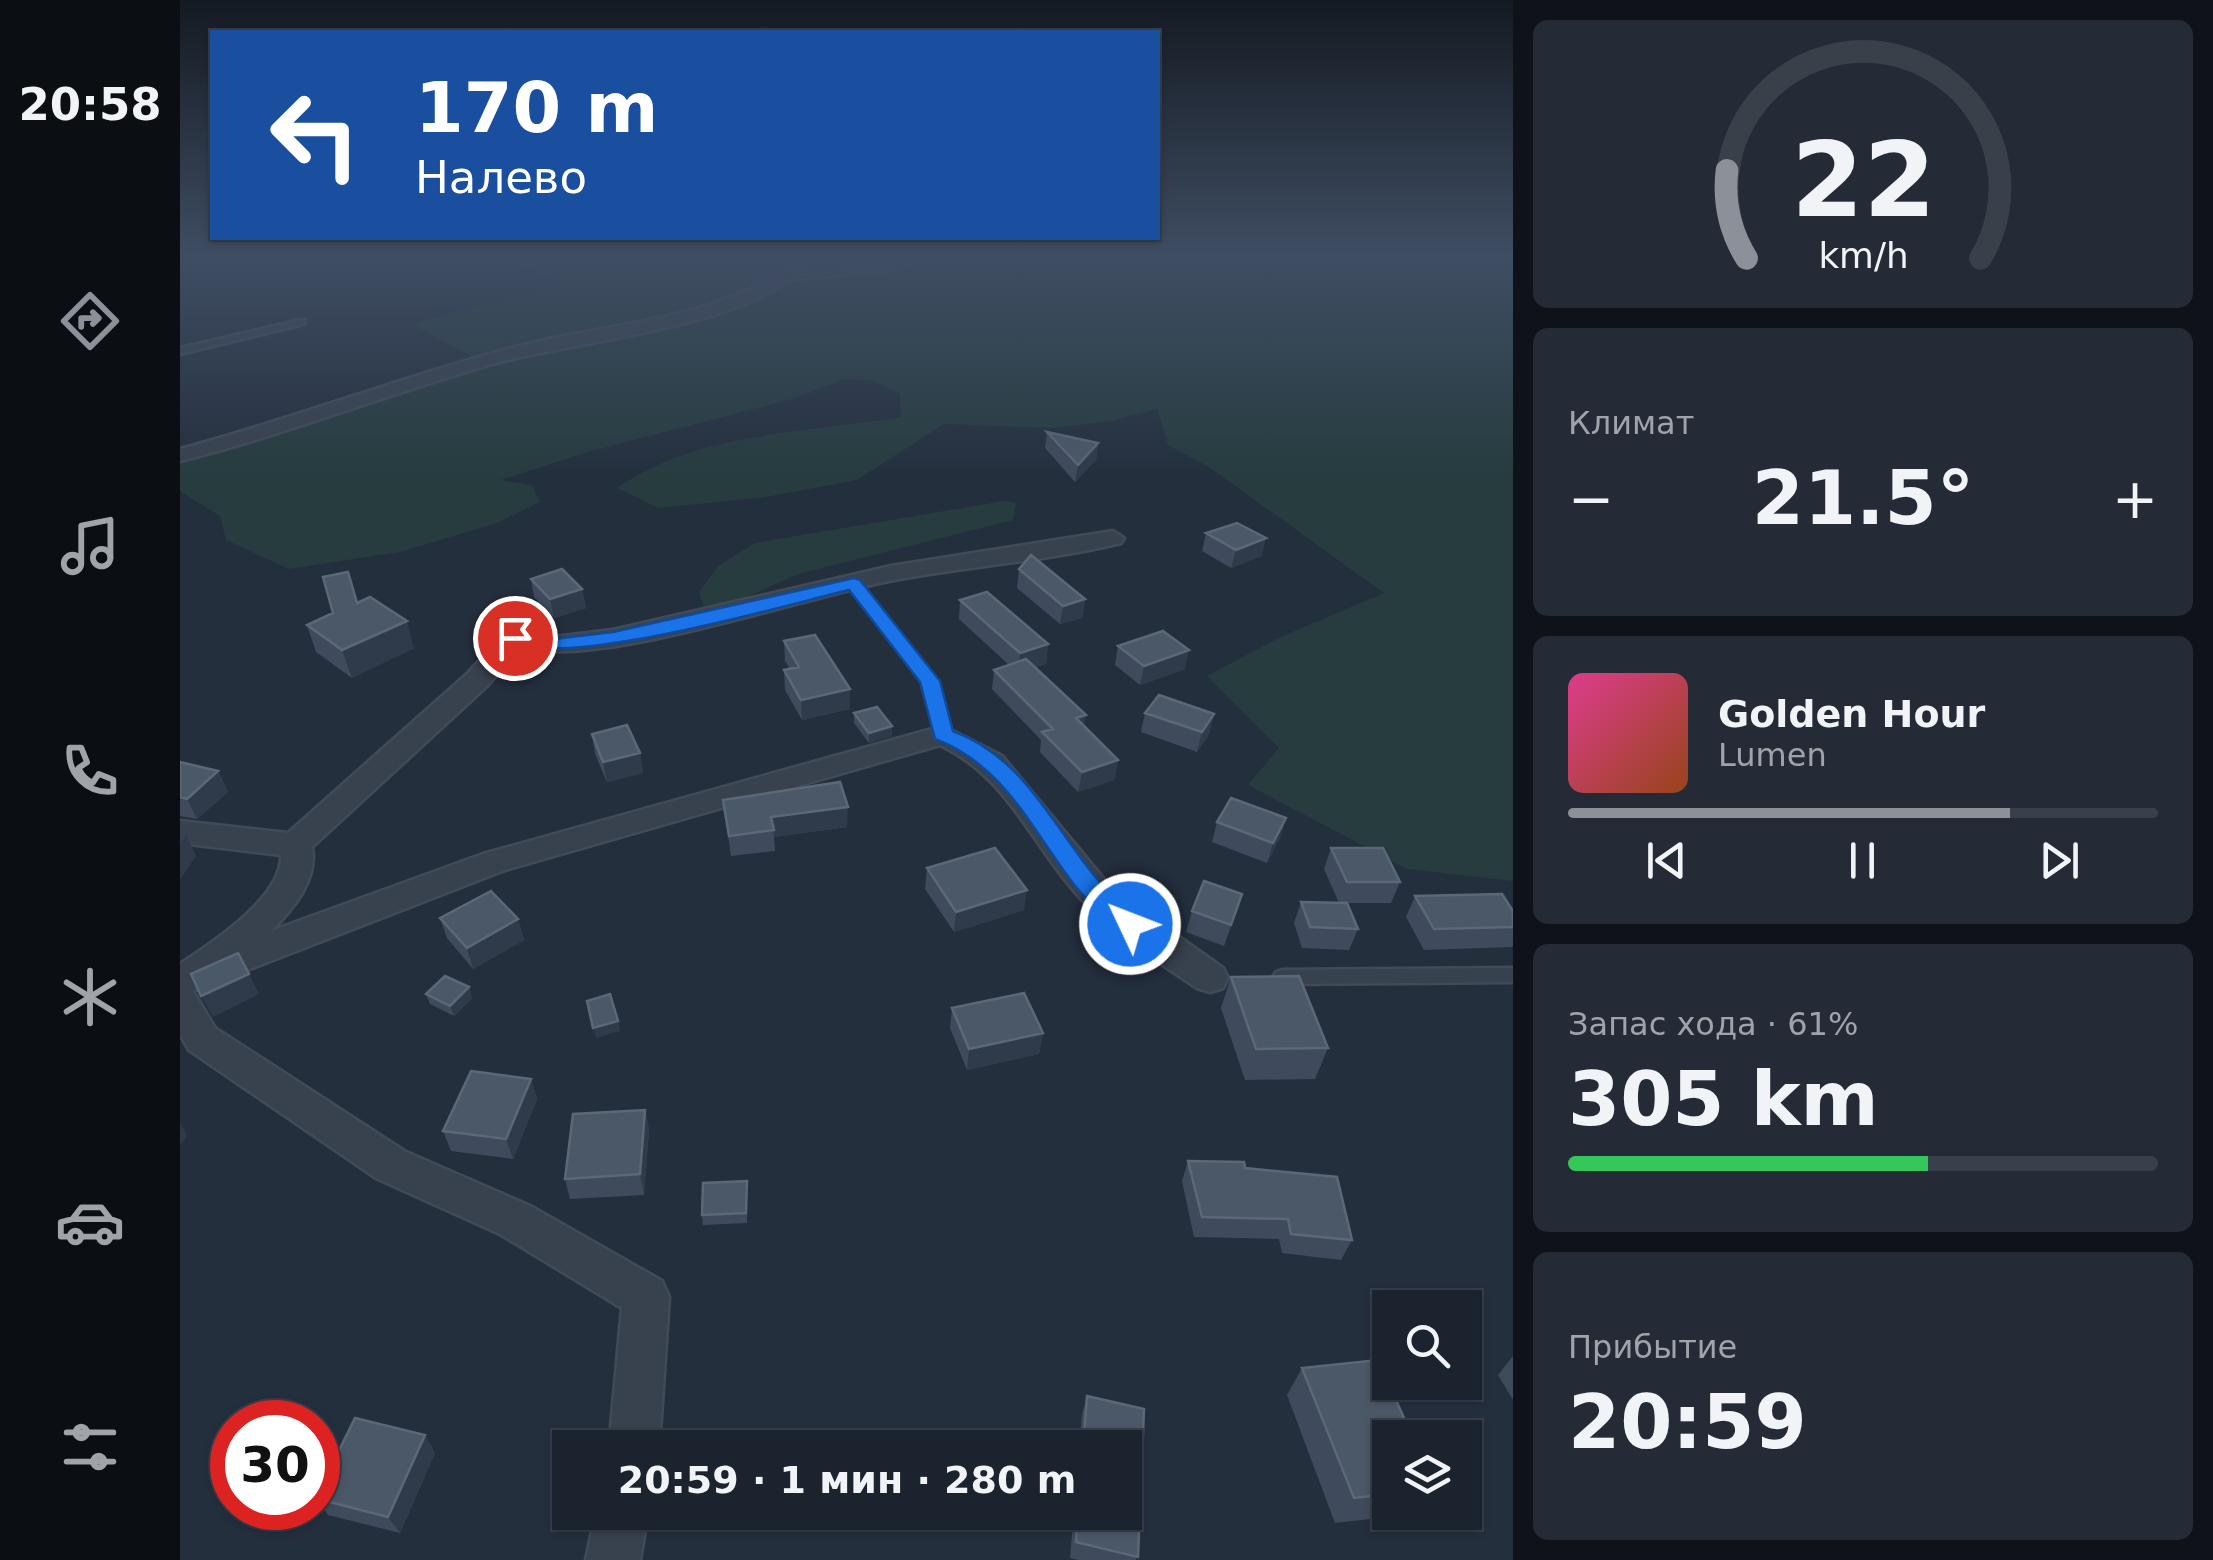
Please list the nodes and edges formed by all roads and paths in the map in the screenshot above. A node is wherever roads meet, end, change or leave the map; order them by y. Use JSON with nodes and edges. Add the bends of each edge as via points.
{"nodes":[{"id":1,"x":267,"y":330,"type":"edge"},
{"id":2,"x":614,"y":330,"type":"edge"},
{"id":3,"x":180,"y":350,"type":"edge"},
{"id":4,"x":180,"y":430,"type":"edge"},
{"id":5,"x":236,"y":438,"type":"junction"},
{"id":6,"x":180,"y":455,"type":"edge"},
{"id":7,"x":1113,"y":538,"type":"dead end"},
{"id":8,"x":854,"y":584,"type":"junction"},
{"id":9,"x":943,"y":734,"type":"junction"},
{"id":10,"x":180,"y":832,"type":"edge"},
{"id":11,"x":294,"y":844,"type":"junction"},
{"id":12,"x":1513,"y":975,"type":"edge"},
{"id":13,"x":1266,"y":977,"type":"edge"},
{"id":14,"x":1219,"y":978,"type":"dead end"},
{"id":15,"x":189,"y":983,"type":"edge"},
{"id":16,"x":635,"y":1430,"type":"edge"},
{"id":17,"x":618,"y":1530,"type":"edge"},
{"id":18,"x":612,"y":1560,"type":"edge"}],
"edges":[{"from":1,"to":3,"type":"lane"},
{"from":2,"to":5,"type":"street","via":[[520,350]]},
{"from":4,"to":5,"type":"street"},
{"from":5,"to":6,"type":"street"},
{"from":7,"to":8,"type":"street"},
{"from":8,"to":9,"type":"lane","via":[[930,681]]},
{"from":8,"to":11,"type":"street","via":[[613,638],[545,646],[515,638],[478,680]]},
{"from":9,"to":14,"type":"street","via":[[972,746],[1010,776],[1087,884],[1130,924]]},
{"from":9,"to":15,"type":"street","via":[[494,862]]},
{"from":10,"to":11,"type":"street"},
{"from":11,"to":15,"type":"street","via":[[298,866],[289,885],[248,933]]},
{"from":12,"to":13,"type":"lane"},
{"from":15,"to":16,"type":"street","via":[[202,1040],[391,1165],[515,1220],[646,1297]]},
{"from":17,"to":18,"type":"street"}]}
